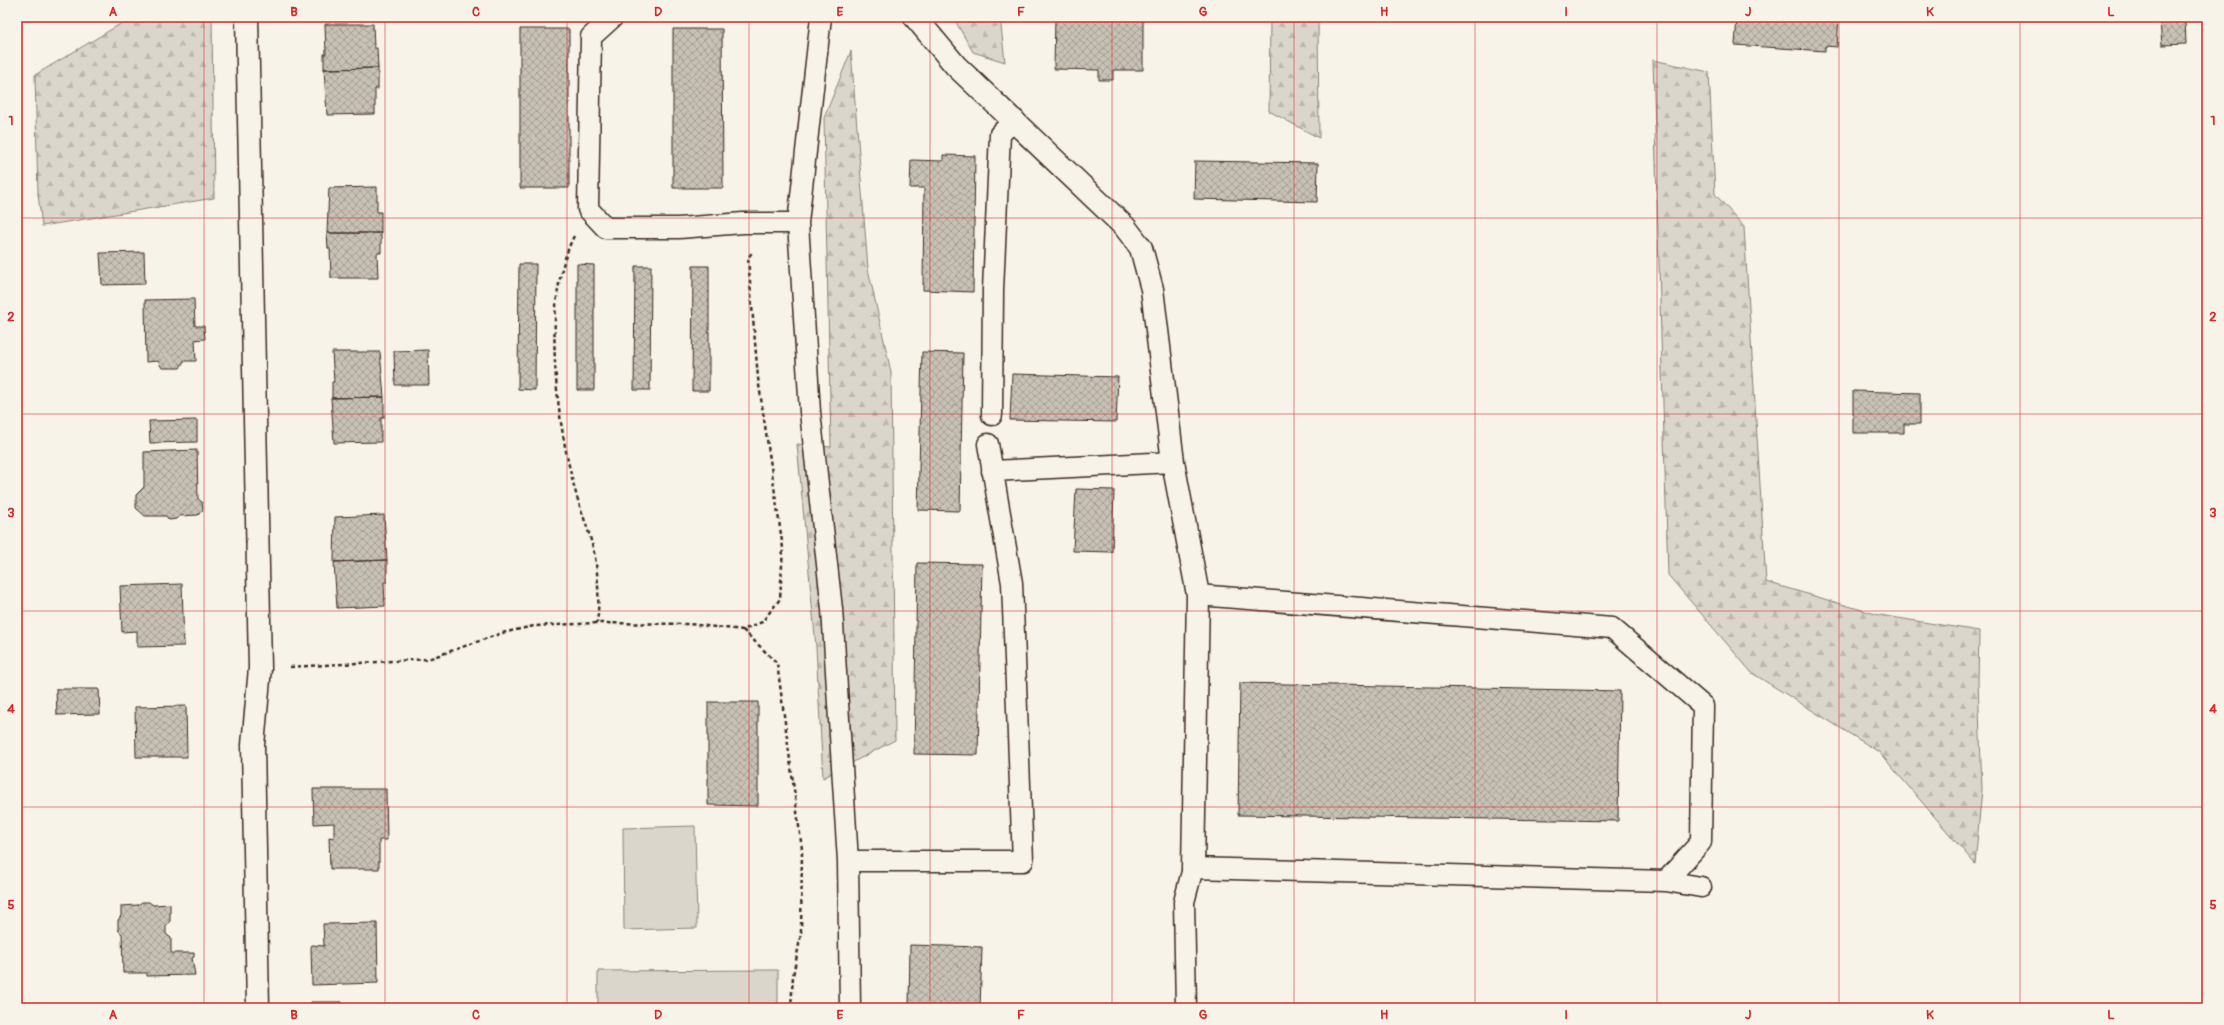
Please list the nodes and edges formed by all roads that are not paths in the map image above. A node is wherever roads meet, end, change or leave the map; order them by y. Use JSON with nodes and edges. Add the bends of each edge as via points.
{"nodes":[{"id":1,"x":247,"y":17,"type":"edge"},
{"id":2,"x":612,"y":17,"type":"edge"},
{"id":3,"x":821,"y":17,"type":"edge"},
{"id":4,"x":915,"y":17,"type":"edge"},
{"id":5,"x":1015,"y":120,"type":"junction"},
{"id":6,"x":798,"y":223,"type":"junction"},
{"id":7,"x":992,"y":415,"type":"dead end"},
{"id":8,"x":988,"y":444,"type":"dead end"},
{"id":9,"x":1173,"y":462,"type":"junction"},
{"id":10,"x":992,"y":471,"type":"junction"},
{"id":11,"x":1198,"y":595,"type":"junction"},
{"id":12,"x":848,"y":861,"type":"junction"},
{"id":13,"x":1193,"y":868,"type":"junction"},
{"id":14,"x":1666,"y":882,"type":"junction"},
{"id":15,"x":1701,"y":887,"type":"dead end"},
{"id":16,"x":258,"y":1008,"type":"edge"},
{"id":17,"x":850,"y":1008,"type":"edge"},
{"id":18,"x":1186,"y":1008,"type":"edge"}],
"edges":[{"from":1,"to":16,"type":"street","via":[[260,668],[253,745]]},
{"from":2,"to":6,"type":"lane","via":[[590,37],[588,209],[606,228]]},
{"from":3,"to":6,"type":"lane"},
{"from":4,"to":5,"type":"street","via":[[956,66]]},
{"from":5,"to":7,"type":"lane","via":[[1000,134],[993,290]]},
{"from":5,"to":9,"type":"street","via":[[1125,227],[1141,248],[1152,289]]},
{"from":6,"to":12,"type":"lane","via":[[810,412],[832,609]]},
{"from":8,"to":10,"type":"lane"},
{"from":9,"to":10,"type":"lane"},
{"from":9,"to":11,"type":"street"},
{"from":10,"to":12,"type":"lane","via":[[1012,583],[1022,861]]},
{"from":11,"to":13,"type":"street"},
{"from":11,"to":14,"type":"lane","via":[[1612,628],[1703,706],[1701,842]]},
{"from":12,"to":17,"type":"lane"},
{"from":13,"to":14,"type":"lane"},
{"from":13,"to":18,"type":"lane","via":[[1184,902]]},
{"from":14,"to":15,"type":"lane"}]}
